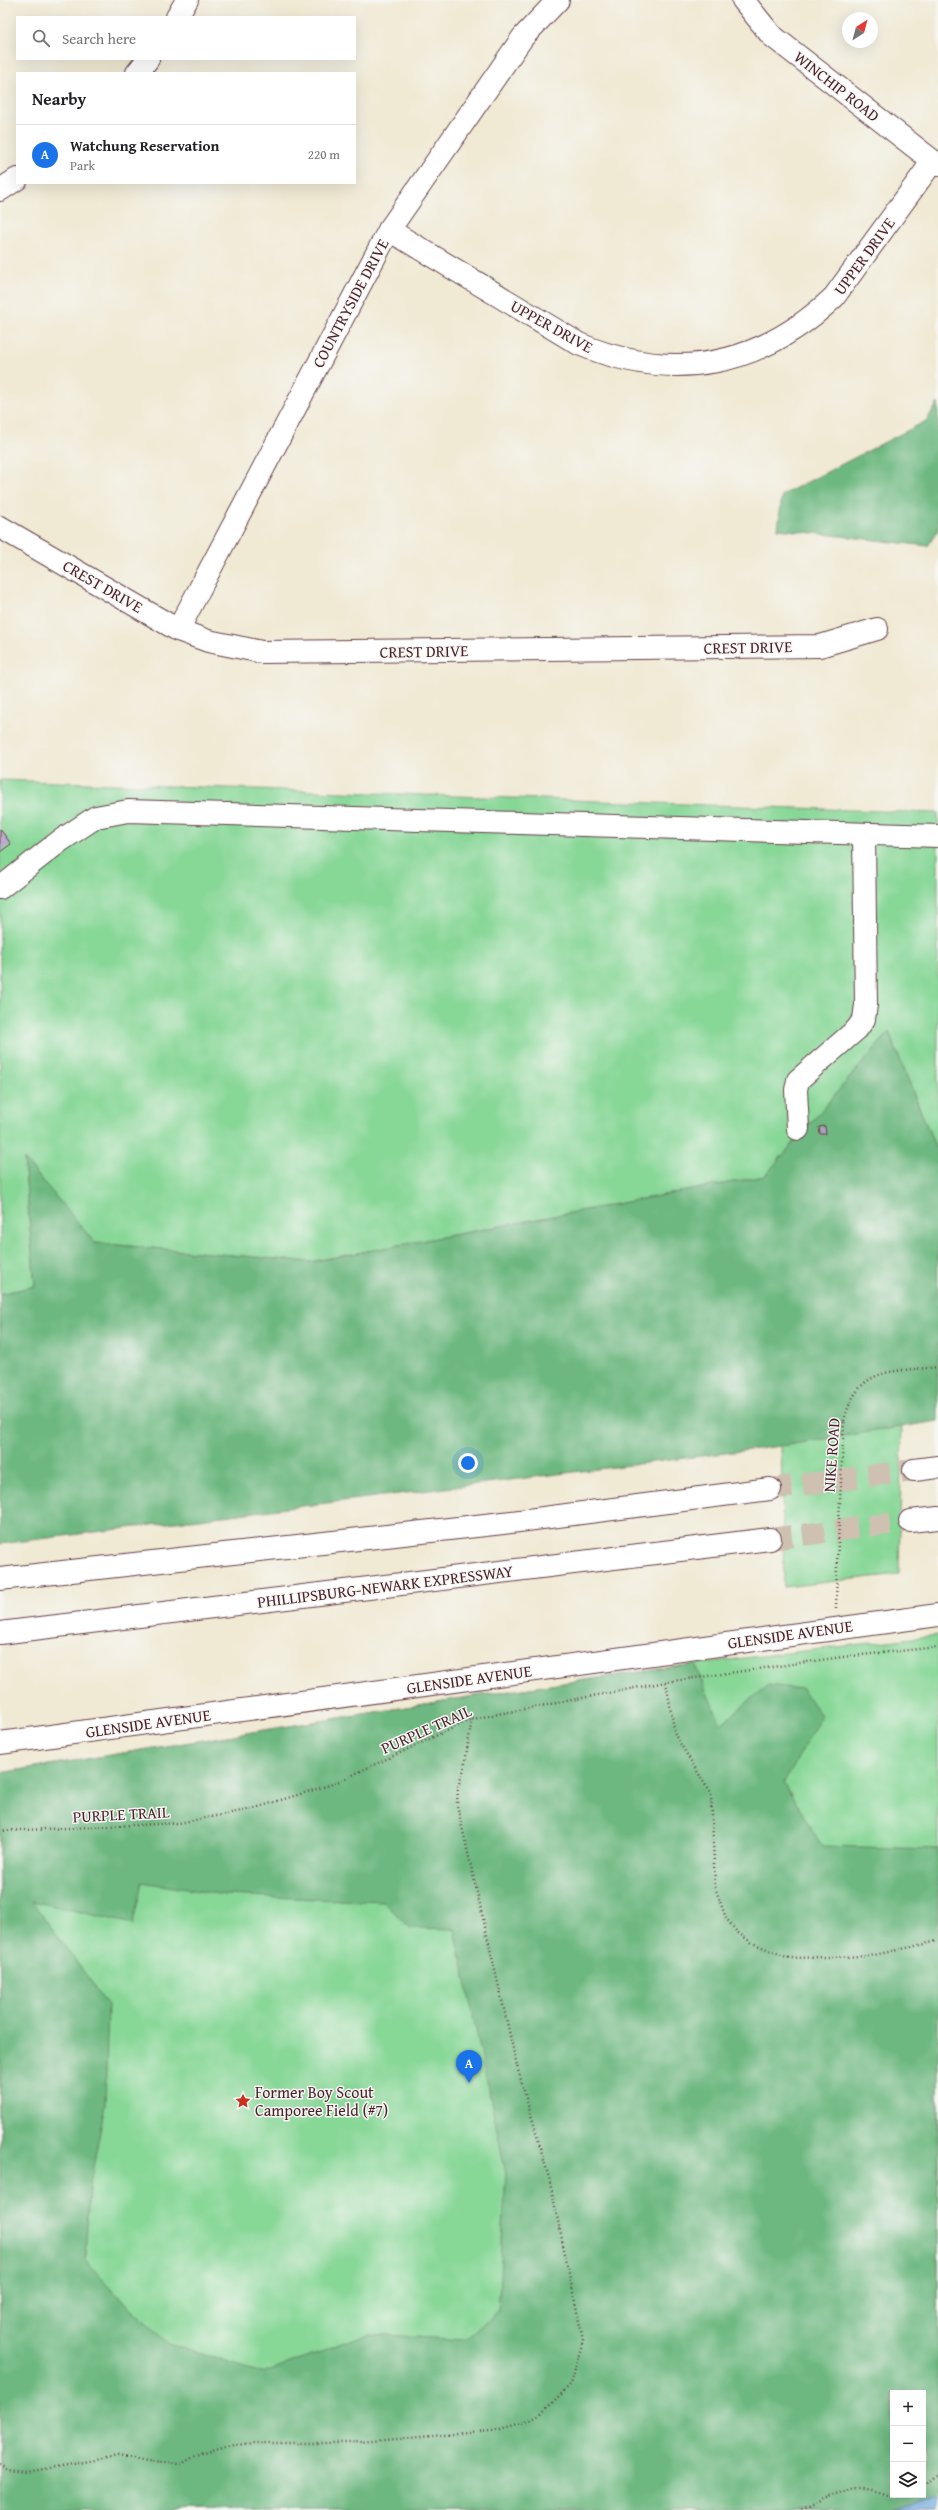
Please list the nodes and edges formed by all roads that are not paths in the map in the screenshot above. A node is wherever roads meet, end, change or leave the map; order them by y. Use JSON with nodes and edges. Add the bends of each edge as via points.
{"nodes":[{"id":1,"x":187,"y":0,"type":"edge"},
{"id":2,"x":558,"y":0,"type":"edge"},
{"id":3,"x":743,"y":0,"type":"edge"},
{"id":4,"x":178,"y":16,"type":"edge"},
{"id":5,"x":147,"y":60,"type":"edge"},
{"id":6,"x":138,"y":72,"type":"edge"},
{"id":7,"x":936,"y":163,"type":"edge"},
{"id":8,"x":16,"y":180,"type":"edge"},
{"id":9,"x":0,"y":190,"type":"edge"},
{"id":10,"x":389,"y":230,"type":"junction"},
{"id":11,"x":0,"y":527,"type":"edge"},
{"id":12,"x":877,"y":629,"type":"dead end"},
{"id":13,"x":178,"y":630,"type":"junction"},
{"id":14,"x":864,"y":834,"type":"junction"},
{"id":15,"x":938,"y":836,"type":"edge"},
{"id":16,"x":0,"y":888,"type":"edge"},
{"id":17,"x":798,"y":1129,"type":"dead end"},
{"id":18,"x":938,"y":1467,"type":"edge"},
{"id":19,"x":914,"y":1470,"type":"tunnel mouth"},
{"id":20,"x":770,"y":1489,"type":"tunnel mouth"},
{"id":21,"x":938,"y":1518,"type":"edge"},
{"id":22,"x":910,"y":1521,"type":"tunnel mouth"},
{"id":23,"x":770,"y":1538,"type":"tunnel mouth"},
{"id":24,"x":0,"y":1579,"type":"edge"},
{"id":25,"x":938,"y":1615,"type":"edge"},
{"id":26,"x":0,"y":1633,"type":"edge"},
{"id":27,"x":0,"y":1743,"type":"edge"}],
"edges":[{"from":1,"to":4,"type":"main road"},
{"from":2,"to":10,"type":"main road","name":"COUNTRYSIDE DRIVE","via":[[523,37]]},
{"from":3,"to":7,"type":"main road","name":"WINCHIP ROAD","via":[[771,35]]},
{"from":5,"to":6,"type":"main road"},
{"from":7,"to":10,"type":"main road","name":"UPPER DRIVE","via":[[834,298],[778,340],[757,350],[713,362],[675,366],[644,364],[600,353],[579,344]]},
{"from":8,"to":9,"type":"main road"},
{"from":10,"to":13,"type":"main road","name":"COUNTRYSIDE DRIVE"},
{"from":11,"to":13,"type":"main road","name":"CREST DRIVE"},
{"from":12,"to":13,"type":"main road","name":"CREST DRIVE","via":[[820,646],[338,652],[262,652],[208,641]]},
{"from":14,"to":15,"type":"main road"},
{"from":14,"to":16,"type":"main road","via":[[128,811],[96,818],[60,841]]},
{"from":14,"to":17,"type":"main road","via":[[864,1019],[857,1029],[798,1080]]},
{"from":18,"to":19,"type":"main road"},
{"from":20,"to":24,"type":"main road","via":[[503,1523]]},
{"from":21,"to":22,"type":"main road"},
{"from":23,"to":26,"type":"main road","name":"PHILLIPSBURG-NEWARK EXPRESSWAY"},
{"from":25,"to":27,"type":"main road","name":"GLENSIDE AVENUE"}]}
